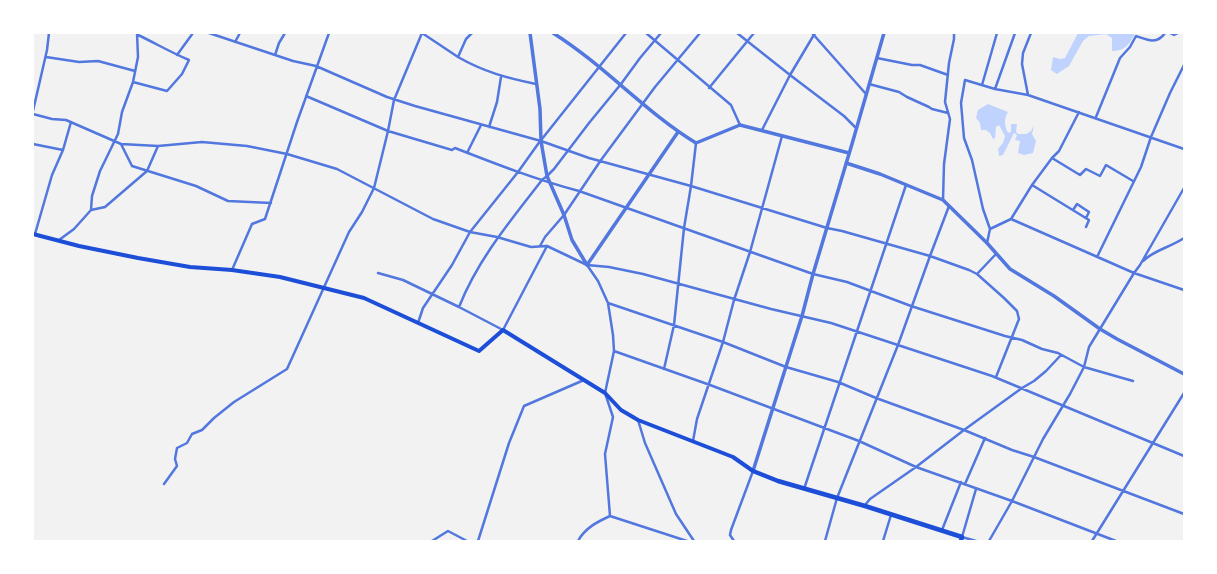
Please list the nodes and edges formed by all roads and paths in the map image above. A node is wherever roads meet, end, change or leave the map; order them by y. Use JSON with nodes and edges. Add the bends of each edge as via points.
{"nodes":[{"id":1,"x":49,"y":33,"type":"edge"},
{"id":2,"x":193,"y":33,"type":"edge"},
{"id":3,"x":209,"y":33,"type":"edge"},
{"id":4,"x":240,"y":33,"type":"edge"},
{"id":5,"x":285,"y":33,"type":"edge"},
{"id":6,"x":329,"y":33,"type":"edge"},
{"id":7,"x":422,"y":33,"type":"edge"},
{"id":8,"x":472,"y":33,"type":"edge"},
{"id":9,"x":530,"y":33,"type":"edge"},
{"id":10,"x":553,"y":33,"type":"edge"},
{"id":11,"x":626,"y":33,"type":"edge"},
{"id":12,"x":646,"y":33,"type":"edge"},
{"id":13,"x":661,"y":33,"type":"edge"},
{"id":14,"x":700,"y":33,"type":"edge"},
{"id":15,"x":737,"y":33,"type":"edge"},
{"id":16,"x":754,"y":33,"type":"edge"},
{"id":17,"x":884,"y":33,"type":"edge"},
{"id":18,"x":954,"y":33,"type":"edge"},
{"id":19,"x":997,"y":33,"type":"edge"},
{"id":20,"x":1015,"y":33,"type":"edge"},
{"id":21,"x":1031,"y":33,"type":"edge"},
{"id":22,"x":1165,"y":33,"type":"edge"},
{"id":23,"x":1170,"y":33,"type":"edge"},
{"id":24,"x":1178,"y":33,"type":"edge"},
{"id":25,"x":138,"y":34,"type":"edge"},
{"id":26,"x":814,"y":34,"type":"edge"},
{"id":27,"x":655,"y":41,"type":"junction"},
{"id":28,"x":747,"y":41,"type":"junction"},
{"id":29,"x":235,"y":42,"type":"junction"},
{"id":30,"x":176,"y":55,"type":"junction"},
{"id":31,"x":275,"y":55,"type":"junction"},
{"id":32,"x":46,"y":57,"type":"junction"},
{"id":33,"x":458,"y":57,"type":"junction"},
{"id":34,"x":877,"y":58,"type":"junction"},
{"id":35,"x":677,"y":61,"type":"junction"},
{"id":36,"x":1184,"y":65,"type":"edge"},
{"id":37,"x":316,"y":66,"type":"junction"},
{"id":38,"x":600,"y":67,"type":"junction"},
{"id":39,"x":135,"y":71,"type":"junction"},
{"id":40,"x":790,"y":75,"type":"junction"},
{"id":41,"x":948,"y":75,"type":"junction"},
{"id":42,"x":501,"y":77,"type":"junction"},
{"id":43,"x":133,"y":82,"type":"junction"},
{"id":44,"x":536,"y":84,"type":"junction"},
{"id":45,"x":621,"y":84,"type":"junction"},
{"id":46,"x":869,"y":84,"type":"junction"},
{"id":47,"x":982,"y":84,"type":"junction"},
{"id":48,"x":709,"y":88,"type":"junction"},
{"id":49,"x":995,"y":89,"type":"junction"},
{"id":50,"x":866,"y":94,"type":"junction"},
{"id":51,"x":1028,"y":95,"type":"junction"},
{"id":52,"x":306,"y":96,"type":"junction"},
{"id":53,"x":394,"y":100,"type":"junction"},
{"id":54,"x":644,"y":103,"type":"junction"},
{"id":55,"x":1079,"y":112,"type":"junction"},
{"id":56,"x":33,"y":113,"type":"edge"},
{"id":57,"x":948,"y":113,"type":"junction"},
{"id":58,"x":1096,"y":118,"type":"junction"},
{"id":59,"x":71,"y":122,"type":"junction"},
{"id":60,"x":740,"y":124,"type":"junction"},
{"id":61,"x":482,"y":125,"type":"junction"},
{"id":62,"x":489,"y":127,"type":"junction"},
{"id":63,"x":856,"y":128,"type":"junction"},
{"id":64,"x":762,"y":130,"type":"junction"},
{"id":65,"x":388,"y":131,"type":"junction"},
{"id":66,"x":678,"y":132,"type":"junction"},
{"id":67,"x":782,"y":135,"type":"junction"},
{"id":68,"x":1151,"y":137,"type":"junction"},
{"id":69,"x":115,"y":141,"type":"junction"},
{"id":70,"x":541,"y":141,"type":"junction"},
{"id":71,"x":696,"y":143,"type":"junction"},
{"id":72,"x":33,"y":144,"type":"edge"},
{"id":73,"x":121,"y":144,"type":"junction"},
{"id":74,"x":158,"y":146,"type":"junction"},
{"id":75,"x":1184,"y":149,"type":"edge"},
{"id":76,"x":63,"y":150,"type":"junction"},
{"id":77,"x":568,"y":151,"type":"junction"},
{"id":78,"x":467,"y":153,"type":"junction"},
{"id":79,"x":849,"y":153,"type":"junction"},
{"id":80,"x":287,"y":154,"type":"junction"},
{"id":81,"x":1052,"y":158,"type":"junction"},
{"id":82,"x":601,"y":160,"type":"junction"},
{"id":83,"x":846,"y":163,"type":"junction"},
{"id":84,"x":147,"y":171,"type":"junction"},
{"id":85,"x":518,"y":172,"type":"junction"},
{"id":86,"x":649,"y":174,"type":"junction"},
{"id":87,"x":548,"y":176,"type":"junction"},
{"id":88,"x":542,"y":180,"type":"junction"},
{"id":89,"x":1134,"y":181,"type":"junction"},
{"id":90,"x":552,"y":184,"type":"junction"},
{"id":91,"x":906,"y":184,"type":"junction"},
{"id":92,"x":1032,"y":185,"type":"junction"},
{"id":93,"x":691,"y":186,"type":"junction"},
{"id":94,"x":374,"y":188,"type":"junction"},
{"id":95,"x":1184,"y":188,"type":"edge"},
{"id":96,"x":579,"y":191,"type":"junction"},
{"id":97,"x":943,"y":200,"type":"junction"},
{"id":98,"x":271,"y":203,"type":"junction"},
{"id":99,"x":949,"y":206,"type":"junction"},
{"id":100,"x":763,"y":207,"type":"junction"},
{"id":101,"x":626,"y":208,"type":"junction"},
{"id":102,"x":91,"y":210,"type":"junction"},
{"id":103,"x":1073,"y":210,"type":"junction"},
{"id":104,"x":564,"y":215,"type":"junction"},
{"id":105,"x":1086,"y":218,"type":"junction"},
{"id":106,"x":1011,"y":219,"type":"junction"},
{"id":107,"x":1086,"y":227,"type":"dead end"},
{"id":108,"x":684,"y":228,"type":"junction"},
{"id":109,"x":827,"y":228,"type":"junction"},
{"id":110,"x":990,"y":229,"type":"junction"},
{"id":111,"x":470,"y":232,"type":"junction"},
{"id":112,"x":34,"y":235,"type":"edge"},
{"id":113,"x":498,"y":237,"type":"junction"},
{"id":114,"x":1184,"y":238,"type":"edge"},
{"id":115,"x":58,"y":241,"type":"junction"},
{"id":116,"x":886,"y":243,"type":"junction"},
{"id":117,"x":987,"y":243,"type":"junction"},
{"id":118,"x":540,"y":246,"type":"junction"},
{"id":119,"x":547,"y":246,"type":"junction"},
{"id":120,"x":750,"y":252,"type":"junction"},
{"id":121,"x":996,"y":254,"type":"junction"},
{"id":122,"x":930,"y":256,"type":"junction"},
{"id":123,"x":1097,"y":257,"type":"junction"},
{"id":124,"x":587,"y":265,"type":"junction"},
{"id":125,"x":1140,"y":265,"type":"junction"},
{"id":126,"x":232,"y":270,"type":"junction"},
{"id":127,"x":378,"y":273,"type":"dead end"},
{"id":128,"x":1134,"y":273,"type":"junction"},
{"id":129,"x":812,"y":274,"type":"junction"},
{"id":130,"x":976,"y":274,"type":"junction"},
{"id":131,"x":679,"y":284,"type":"junction"},
{"id":132,"x":324,"y":289,"type":"junction"},
{"id":133,"x":1184,"y":290,"type":"edge"},
{"id":134,"x":870,"y":291,"type":"junction"},
{"id":135,"x":432,"y":295,"type":"junction"},
{"id":136,"x":734,"y":300,"type":"junction"},
{"id":137,"x":608,"y":303,"type":"junction"},
{"id":138,"x":911,"y":306,"type":"junction"},
{"id":139,"x":459,"y":307,"type":"junction"},
{"id":140,"x":802,"y":316,"type":"junction"},
{"id":141,"x":418,"y":323,"type":"junction"},
{"id":142,"x":674,"y":325,"type":"junction"},
{"id":143,"x":1100,"y":329,"type":"junction"},
{"id":144,"x":503,"y":330,"type":"junction"},
{"id":145,"x":856,"y":332,"type":"junction"},
{"id":146,"x":1012,"y":338,"type":"junction"},
{"id":147,"x":723,"y":342,"type":"junction"},
{"id":148,"x":898,"y":345,"type":"junction"},
{"id":149,"x":614,"y":350,"type":"junction"},
{"id":150,"x":1061,"y":355,"type":"junction"},
{"id":151,"x":786,"y":367,"type":"junction"},
{"id":152,"x":1084,"y":367,"type":"junction"},
{"id":153,"x":664,"y":369,"type":"junction"},
{"id":154,"x":1184,"y":374,"type":"edge"},
{"id":155,"x":996,"y":377,"type":"junction"},
{"id":156,"x":584,"y":380,"type":"junction"},
{"id":157,"x":1134,"y":381,"type":"dead end"},
{"id":158,"x":838,"y":382,"type":"junction"},
{"id":159,"x":710,"y":385,"type":"junction"},
{"id":160,"x":1022,"y":388,"type":"junction"},
{"id":161,"x":605,"y":393,"type":"junction"},
{"id":162,"x":1184,"y":393,"type":"edge"},
{"id":163,"x":876,"y":398,"type":"junction"},
{"id":164,"x":1063,"y":405,"type":"junction"},
{"id":165,"x":773,"y":410,"type":"junction"},
{"id":166,"x":638,"y":420,"type":"junction"},
{"id":167,"x":823,"y":428,"type":"junction"},
{"id":168,"x":964,"y":430,"type":"junction"},
{"id":169,"x":985,"y":438,"type":"junction"},
{"id":170,"x":693,"y":441,"type":"junction"},
{"id":171,"x":859,"y":441,"type":"junction"},
{"id":172,"x":1153,"y":442,"type":"junction"},
{"id":173,"x":1184,"y":456,"type":"edge"},
{"id":174,"x":1034,"y":457,"type":"junction"},
{"id":175,"x":916,"y":467,"type":"junction"},
{"id":176,"x":753,"y":471,"type":"junction"},
{"id":177,"x":961,"y":482,"type":"junction"},
{"id":178,"x":164,"y":484,"type":"dead end"},
{"id":179,"x":965,"y":484,"type":"junction"},
{"id":180,"x":803,"y":489,"type":"junction"},
{"id":181,"x":976,"y":489,"type":"junction"},
{"id":182,"x":1123,"y":490,"type":"junction"},
{"id":183,"x":838,"y":498,"type":"junction"},
{"id":184,"x":1012,"y":501,"type":"junction"},
{"id":185,"x":865,"y":506,"type":"junction"},
{"id":186,"x":892,"y":514,"type":"junction"},
{"id":187,"x":1184,"y":514,"type":"edge"},
{"id":188,"x":610,"y":516,"type":"junction"},
{"id":189,"x":942,"y":531,"type":"junction"},
{"id":190,"x":1096,"y":532,"type":"junction"},
{"id":191,"x":962,"y":539,"type":"edge"},
{"id":192,"x":432,"y":541,"type":"edge"},
{"id":193,"x":467,"y":541,"type":"edge"},
{"id":194,"x":478,"y":541,"type":"edge"},
{"id":195,"x":578,"y":541,"type":"edge"},
{"id":196,"x":687,"y":541,"type":"edge"},
{"id":197,"x":694,"y":541,"type":"edge"},
{"id":198,"x":734,"y":541,"type":"edge"},
{"id":199,"x":825,"y":541,"type":"edge"},
{"id":200,"x":883,"y":541,"type":"edge"},
{"id":201,"x":976,"y":541,"type":"edge"},
{"id":202,"x":989,"y":541,"type":"edge"},
{"id":203,"x":1092,"y":541,"type":"edge"},
{"id":204,"x":1116,"y":541,"type":"edge"}],
"edges":[{"from":1,"to":32,"type":"street"},
{"from":2,"to":30,"type":"street"},
{"from":3,"to":29,"type":"street"},
{"from":4,"to":29,"type":"street"},
{"from":5,"to":31,"type":"street"},
{"from":6,"to":37,"type":"street"},
{"from":7,"to":33,"type":"street"},
{"from":7,"to":53,"type":"street"},
{"from":8,"to":33,"type":"street","via":[[466,39]]},
{"from":9,"to":44,"type":"street"},
{"from":10,"to":38,"type":"street"},
{"from":11,"to":38,"type":"street"},
{"from":12,"to":27,"type":"street"},
{"from":13,"to":27,"type":"street"},
{"from":14,"to":35,"type":"street"},
{"from":15,"to":28,"type":"street"},
{"from":16,"to":28,"type":"street"},
{"from":17,"to":34,"type":"street"},
{"from":18,"to":41,"type":"street"},
{"from":19,"to":47,"type":"street"},
{"from":20,"to":49,"type":"street"},
{"from":21,"to":51,"type":"street","via":[[1023,53],[1022,64]]},
{"from":22,"to":58,"type":"street","via":[[1152,41],[1136,36],[1120,58]]},
{"from":23,"to":24,"type":"street"},
{"from":25,"to":30,"type":"street"},
{"from":25,"to":39,"type":"street"},
{"from":26,"to":40,"type":"street"},
{"from":26,"to":50,"type":"street"},
{"from":27,"to":35,"type":"street"},
{"from":27,"to":45,"type":"street"},
{"from":28,"to":40,"type":"street"},
{"from":28,"to":48,"type":"street"},
{"from":29,"to":31,"type":"street"},
{"from":30,"to":43,"type":"street","via":[[189,60],[182,74],[167,91]]},
{"from":31,"to":37,"type":"street"},
{"from":32,"to":39,"type":"street","via":[[79,62],[98,61]]},
{"from":32,"to":56,"type":"street"},
{"from":33,"to":42,"type":"street"},
{"from":34,"to":41,"type":"street","via":[[920,65]]},
{"from":34,"to":46,"type":"street"},
{"from":35,"to":48,"type":"street"},
{"from":35,"to":54,"type":"street"},
{"from":36,"to":68,"type":"street"},
{"from":37,"to":52,"type":"street"},
{"from":37,"to":53,"type":"street"},
{"from":38,"to":45,"type":"street"},
{"from":38,"to":70,"type":"street"},
{"from":39,"to":43,"type":"street"},
{"from":40,"to":63,"type":"street"},
{"from":40,"to":64,"type":"street"},
{"from":41,"to":57,"type":"street","via":[[945,102]]},
{"from":42,"to":44,"type":"street"},
{"from":42,"to":62,"type":"street"},
{"from":43,"to":69,"type":"street"},
{"from":44,"to":70,"type":"street"},
{"from":45,"to":54,"type":"street"},
{"from":45,"to":77,"type":"street"},
{"from":46,"to":50,"type":"street"},
{"from":46,"to":57,"type":"street","via":[[900,92],[932,109]]},
{"from":47,"to":49,"type":"street"},
{"from":47,"to":110,"type":"street","via":[[965,80],[960,103],[964,138]]},
{"from":48,"to":60,"type":"street","via":[[731,105]]},
{"from":49,"to":51,"type":"street"},
{"from":50,"to":63,"type":"street"},
{"from":51,"to":55,"type":"street"},
{"from":52,"to":65,"type":"street"},
{"from":52,"to":80,"type":"street"},
{"from":53,"to":61,"type":"street"},
{"from":53,"to":65,"type":"street"},
{"from":54,"to":66,"type":"street"},
{"from":54,"to":82,"type":"street"},
{"from":55,"to":58,"type":"street"},
{"from":55,"to":81,"type":"street","via":[[1059,151]]},
{"from":56,"to":59,"type":"street"},
{"from":57,"to":97,"type":"street","via":[[950,119],[944,164]]},
{"from":58,"to":68,"type":"street"},
{"from":59,"to":69,"type":"street"},
{"from":59,"to":76,"type":"street"},
{"from":60,"to":64,"type":"street"},
{"from":60,"to":71,"type":"street"},
{"from":61,"to":62,"type":"street"},
{"from":61,"to":78,"type":"street"},
{"from":62,"to":70,"type":"street"},
{"from":63,"to":79,"type":"street"},
{"from":64,"to":67,"type":"street"},
{"from":65,"to":78,"type":"street"},
{"from":65,"to":94,"type":"street"},
{"from":66,"to":71,"type":"street"},
{"from":66,"to":86,"type":"street"},
{"from":67,"to":79,"type":"street"},
{"from":67,"to":100,"type":"street"},
{"from":68,"to":75,"type":"street"},
{"from":68,"to":89,"type":"street"},
{"from":69,"to":73,"type":"street"},
{"from":69,"to":102,"type":"street","via":[[100,171],[92,196]]},
{"from":70,"to":77,"type":"street"},
{"from":70,"to":85,"type":"street"},
{"from":70,"to":87,"type":"street"},
{"from":71,"to":93,"type":"street"},
{"from":72,"to":76,"type":"street"},
{"from":73,"to":74,"type":"street"},
{"from":73,"to":84,"type":"street","via":[[132,166]]},
{"from":74,"to":80,"type":"street","via":[[202,142],[247,146]]},
{"from":74,"to":84,"type":"street"},
{"from":76,"to":112,"type":"street","via":[[52,175]]},
{"from":77,"to":82,"type":"street"},
{"from":77,"to":87,"type":"street"},
{"from":78,"to":85,"type":"street"},
{"from":79,"to":83,"type":"street"},
{"from":80,"to":94,"type":"street","via":[[338,169]]},
{"from":80,"to":98,"type":"street"},
{"from":81,"to":89,"type":"street","via":[[1080,175],[1086,169],[1100,176],[1106,165]]},
{"from":81,"to":92,"type":"street"},
{"from":82,"to":86,"type":"street"},
{"from":82,"to":96,"type":"street"},
{"from":83,"to":91,"type":"street"},
{"from":83,"to":109,"type":"street"},
{"from":84,"to":98,"type":"street","via":[[196,186],[228,201]]},
{"from":84,"to":102,"type":"street","via":[[105,207]]},
{"from":85,"to":88,"type":"street"},
{"from":85,"to":111,"type":"street"},
{"from":86,"to":93,"type":"street"},
{"from":86,"to":101,"type":"street"},
{"from":87,"to":88,"type":"street"},
{"from":87,"to":90,"type":"street"},
{"from":88,"to":90,"type":"street"},
{"from":88,"to":113,"type":"street"},
{"from":89,"to":123,"type":"street"},
{"from":90,"to":96,"type":"street"},
{"from":90,"to":104,"type":"street"},
{"from":91,"to":97,"type":"street"},
{"from":91,"to":116,"type":"street"},
{"from":92,"to":103,"type":"street"},
{"from":92,"to":106,"type":"street"},
{"from":93,"to":100,"type":"street"},
{"from":93,"to":108,"type":"street"},
{"from":94,"to":111,"type":"street","via":[[433,219]]},
{"from":94,"to":132,"type":"street","via":[[349,232]]},
{"from":95,"to":125,"type":"street"},
{"from":96,"to":101,"type":"street"},
{"from":96,"to":104,"type":"street"},
{"from":97,"to":99,"type":"street"},
{"from":98,"to":126,"type":"street","via":[[265,220],[252,224]]},
{"from":99,"to":117,"type":"street"},
{"from":99,"to":122,"type":"street"},
{"from":100,"to":109,"type":"street"},
{"from":100,"to":120,"type":"street"},
{"from":101,"to":108,"type":"street"},
{"from":101,"to":124,"type":"street"},
{"from":102,"to":115,"type":"street","via":[[74,229]]},
{"from":103,"to":105,"type":"street"},
{"from":103,"to":105,"type":"street","via":[[1077,204],[1089,212]]},
{"from":104,"to":118,"type":"street"},
{"from":104,"to":124,"type":"street","via":[[572,240]]},
{"from":105,"to":107,"type":"street","via":[[1089,220]]},
{"from":106,"to":110,"type":"street"},
{"from":106,"to":123,"type":"street"},
{"from":108,"to":120,"type":"street"},
{"from":108,"to":131,"type":"street"},
{"from":109,"to":116,"type":"street"},
{"from":109,"to":129,"type":"street"},
{"from":110,"to":117,"type":"street"},
{"from":111,"to":113,"type":"street"},
{"from":111,"to":135,"type":"street"},
{"from":112,"to":115,"type":"main road"},
{"from":113,"to":118,"type":"street","via":[[531,247]]},
{"from":113,"to":139,"type":"street","via":[[485,254]]},
{"from":114,"to":125,"type":"street","via":[[1152,253]]},
{"from":115,"to":126,"type":"main road","via":[[190,267]]},
{"from":116,"to":122,"type":"street"},
{"from":116,"to":134,"type":"street"},
{"from":117,"to":121,"type":"street"},
{"from":118,"to":119,"type":"street"},
{"from":119,"to":124,"type":"street"},
{"from":119,"to":144,"type":"street"},
{"from":120,"to":129,"type":"street"},
{"from":120,"to":136,"type":"street"},
{"from":121,"to":130,"type":"street"},
{"from":121,"to":143,"type":"street","via":[[1010,269]]},
{"from":122,"to":130,"type":"street"},
{"from":122,"to":138,"type":"street"},
{"from":123,"to":128,"type":"street"},
{"from":124,"to":131,"type":"street","via":[[624,270]]},
{"from":124,"to":137,"type":"street"},
{"from":125,"to":128,"type":"street"},
{"from":126,"to":132,"type":"main road","via":[[280,276]]},
{"from":127,"to":135,"type":"street","via":[[404,280]]},
{"from":128,"to":133,"type":"street"},
{"from":128,"to":143,"type":"street"},
{"from":129,"to":134,"type":"street","via":[[847,282]]},
{"from":129,"to":140,"type":"street"},
{"from":130,"to":146,"type":"street","via":[[1017,311],[1019,319]]},
{"from":131,"to":136,"type":"street"},
{"from":131,"to":142,"type":"street"},
{"from":132,"to":141,"type":"main road","via":[[364,298]]},
{"from":132,"to":178,"type":"street","via":[[287,368],[234,402],[202,430],[192,434],[187,444],[177,448],[177,466]]},
{"from":134,"to":138,"type":"street"},
{"from":134,"to":145,"type":"street"},
{"from":135,"to":139,"type":"street"},
{"from":135,"to":141,"type":"street","via":[[423,308]]},
{"from":136,"to":140,"type":"street"},
{"from":136,"to":147,"type":"street"},
{"from":137,"to":142,"type":"street"},
{"from":137,"to":149,"type":"street"},
{"from":138,"to":146,"type":"street"},
{"from":138,"to":148,"type":"street"},
{"from":139,"to":144,"type":"street"},
{"from":140,"to":145,"type":"street"},
{"from":140,"to":151,"type":"street"},
{"from":141,"to":144,"type":"main road","via":[[479,351]]},
{"from":142,"to":147,"type":"street"},
{"from":142,"to":153,"type":"street"},
{"from":143,"to":152,"type":"street","via":[[1089,347]]},
{"from":143,"to":154,"type":"street"},
{"from":144,"to":156,"type":"main road"},
{"from":145,"to":148,"type":"street"},
{"from":145,"to":158,"type":"street"},
{"from":146,"to":150,"type":"street"},
{"from":146,"to":155,"type":"street"},
{"from":147,"to":151,"type":"street"},
{"from":147,"to":159,"type":"street"},
{"from":148,"to":155,"type":"street"},
{"from":148,"to":163,"type":"street"},
{"from":149,"to":153,"type":"street"},
{"from":149,"to":161,"type":"street"},
{"from":150,"to":152,"type":"street"},
{"from":150,"to":160,"type":"street","via":[[1046,371]]},
{"from":151,"to":158,"type":"street"},
{"from":151,"to":165,"type":"street"},
{"from":152,"to":157,"type":"street"},
{"from":152,"to":164,"type":"street"},
{"from":153,"to":159,"type":"street"},
{"from":155,"to":160,"type":"street"},
{"from":156,"to":161,"type":"main road"},
{"from":156,"to":194,"type":"street","via":[[524,406]]},
{"from":158,"to":163,"type":"street"},
{"from":158,"to":167,"type":"street"},
{"from":159,"to":165,"type":"street"},
{"from":159,"to":170,"type":"street","via":[[697,419]]},
{"from":160,"to":164,"type":"street"},
{"from":160,"to":168,"type":"street"},
{"from":161,"to":166,"type":"main road","via":[[621,410]]},
{"from":161,"to":188,"type":"street","via":[[612,417],[605,454]]},
{"from":162,"to":172,"type":"street"},
{"from":163,"to":168,"type":"street"},
{"from":163,"to":171,"type":"street"},
{"from":164,"to":172,"type":"street"},
{"from":164,"to":174,"type":"street"},
{"from":165,"to":167,"type":"street"},
{"from":165,"to":176,"type":"street"},
{"from":166,"to":170,"type":"main road"},
{"from":166,"to":197,"type":"street","via":[[645,443],[676,514]]},
{"from":167,"to":171,"type":"street"},
{"from":167,"to":180,"type":"street"},
{"from":168,"to":169,"type":"street"},
{"from":168,"to":175,"type":"street"},
{"from":169,"to":174,"type":"street"},
{"from":169,"to":179,"type":"street"},
{"from":170,"to":176,"type":"main road","via":[[733,457]]},
{"from":171,"to":175,"type":"street"},
{"from":171,"to":183,"type":"street"},
{"from":172,"to":173,"type":"street"},
{"from":172,"to":182,"type":"street"},
{"from":174,"to":182,"type":"street"},
{"from":174,"to":184,"type":"street"},
{"from":175,"to":177,"type":"street"},
{"from":175,"to":185,"type":"street","via":[[870,499]]},
{"from":176,"to":180,"type":"highway"},
{"from":176,"to":198,"type":"street","via":[[731,530],[730,535]]},
{"from":177,"to":179,"type":"street"},
{"from":177,"to":189,"type":"street"},
{"from":179,"to":181,"type":"street"},
{"from":180,"to":183,"type":"highway"},
{"from":181,"to":184,"type":"street"},
{"from":181,"to":191,"type":"street"},
{"from":182,"to":187,"type":"street"},
{"from":182,"to":190,"type":"street"},
{"from":183,"to":185,"type":"highway"},
{"from":183,"to":199,"type":"street"},
{"from":184,"to":190,"type":"street"},
{"from":184,"to":202,"type":"street"},
{"from":185,"to":186,"type":"highway"},
{"from":186,"to":189,"type":"highway"},
{"from":186,"to":200,"type":"street"},
{"from":188,"to":195,"type":"street","via":[[586,530]]},
{"from":188,"to":196,"type":"street"},
{"from":189,"to":191,"type":"highway"},
{"from":190,"to":203,"type":"street"},
{"from":190,"to":204,"type":"street"},
{"from":191,"to":201,"type":"street"},
{"from":192,"to":193,"type":"street","via":[[448,531]]}]}
